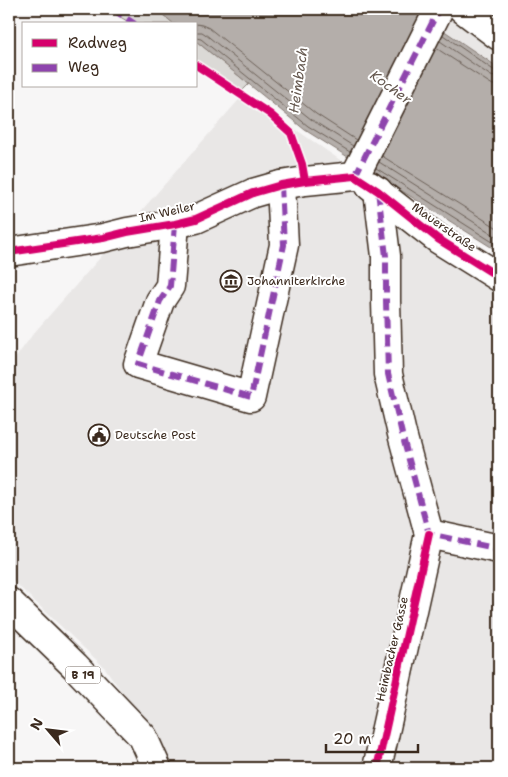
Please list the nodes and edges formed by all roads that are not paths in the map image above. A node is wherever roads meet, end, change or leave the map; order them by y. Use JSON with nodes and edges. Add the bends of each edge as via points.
{"nodes":[{"id":1,"x":439,"y":9,"type":"edge"},
{"id":2,"x":464,"y":9,"type":"edge"},
{"id":3,"x":499,"y":36,"type":"edge"},
{"id":4,"x":357,"y":172,"type":"junction"},
{"id":5,"x":281,"y":185,"type":"junction"},
{"id":6,"x":378,"y":191,"type":"junction"},
{"id":7,"x":175,"y":224,"type":"junction"},
{"id":8,"x":9,"y":252,"type":"edge"},
{"id":9,"x":499,"y":277,"type":"edge"},
{"id":10,"x":429,"y":534,"type":"junction"},
{"id":11,"x":499,"y":549,"type":"edge"},
{"id":12,"x":9,"y":602,"type":"edge"},
{"id":13,"x":156,"y":768,"type":"edge"},
{"id":14,"x":377,"y":768,"type":"edge"}],
"edges":[{"from":1,"to":4,"type":"street"},
{"from":2,"to":3,"type":"street"},
{"from":4,"to":5,"type":"street","name":"Im Weiler"},
{"from":4,"to":6,"type":"street"},
{"from":5,"to":7,"type":"street","name":"Im Weiler","via":[[253,193],[196,219]]},
{"from":5,"to":7,"type":"street","via":[[284,245],[251,397],[138,364],[160,301],[170,286]]},
{"from":6,"to":9,"type":"street","name":"Mauerstraße","via":[[438,239]]},
{"from":6,"to":10,"type":"street","name":"Heimbacher Gasse","via":[[386,256],[388,374]]},
{"from":7,"to":8,"type":"street","name":"Im Weiler"},
{"from":10,"to":11,"type":"street"},
{"from":10,"to":14,"type":"street","name":"Heimbacher Gasse"},
{"from":12,"to":13,"type":"street","number":"B 19","via":[[142,737]]}]}
